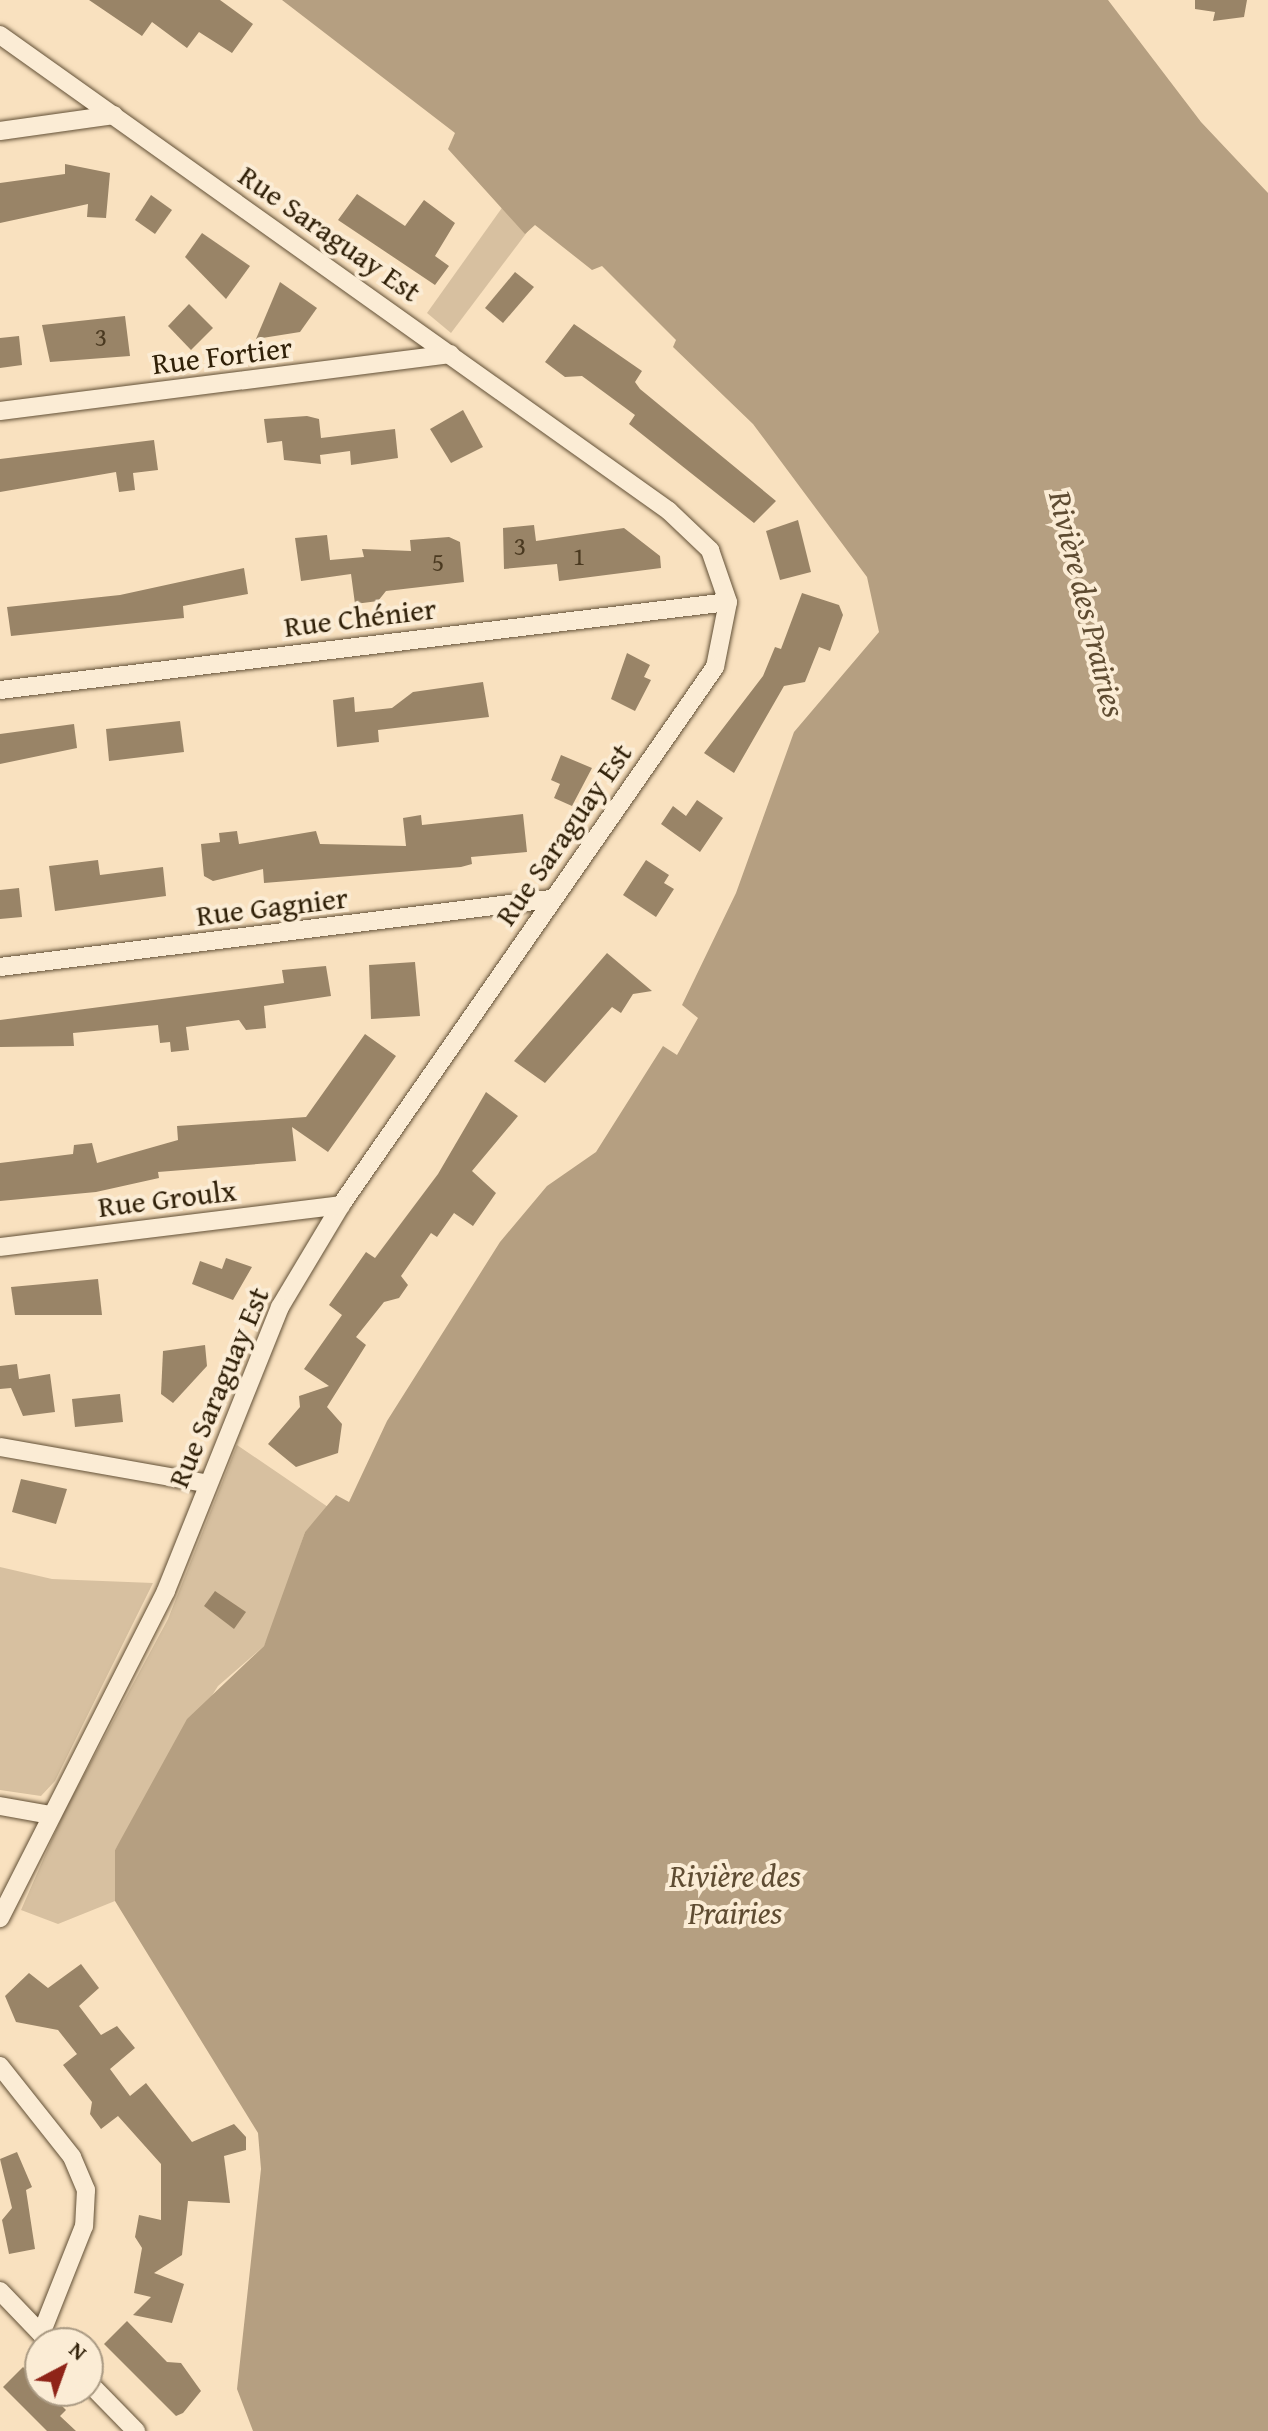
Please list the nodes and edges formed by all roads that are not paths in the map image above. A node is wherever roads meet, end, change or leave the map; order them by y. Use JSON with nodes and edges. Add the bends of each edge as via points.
{"nodes":[{"id":1,"x":0,"y":35,"type":"edge"},
{"id":2,"x":114,"y":115,"type":"junction"},
{"id":3,"x":0,"y":131,"type":"edge"},
{"id":4,"x":450,"y":354,"type":"junction"},
{"id":5,"x":0,"y":411,"type":"edge"},
{"id":6,"x":728,"y":602,"type":"junction"},
{"id":7,"x":0,"y":690,"type":"edge"},
{"id":8,"x":551,"y":899,"type":"junction"},
{"id":9,"x":0,"y":967,"type":"edge"},
{"id":10,"x":341,"y":1205,"type":"junction"},
{"id":11,"x":0,"y":1247,"type":"edge"},
{"id":12,"x":0,"y":1447,"type":"edge"},
{"id":13,"x":204,"y":1483,"type":"junction"},
{"id":14,"x":0,"y":1806,"type":"edge"},
{"id":15,"x":51,"y":1815,"type":"junction"},
{"id":16,"x":0,"y":1918,"type":"edge"},
{"id":17,"x":0,"y":2066,"type":"edge"},
{"id":18,"x":0,"y":2291,"type":"edge"},
{"id":19,"x":34,"y":2327,"type":"edge"},
{"id":20,"x":50,"y":2327,"type":"edge"},
{"id":21,"x":104,"y":2398,"type":"edge"},
{"id":22,"x":136,"y":2431,"type":"edge"}],
"edges":[{"from":1,"to":2,"type":"street","name":"Rue Saraguay Est"},
{"from":2,"to":3,"type":"street"},
{"from":2,"to":4,"type":"street","name":"Rue Saraguay Est"},
{"from":4,"to":5,"type":"street","name":"Rue Fortier"},
{"from":4,"to":6,"type":"street","name":"Rue Saraguay Est","via":[[692,530],[710,550]]},
{"from":6,"to":7,"type":"street","name":"Rue Chénier"},
{"from":6,"to":8,"type":"street","name":"Rue Saraguay Est","via":[[715,667]]},
{"from":8,"to":9,"type":"street","name":"Rue Gagnier"},
{"from":8,"to":10,"type":"street","name":"Rue Saraguay Est"},
{"from":10,"to":11,"type":"street","name":"Rue Groulx"},
{"from":10,"to":13,"type":"street","name":"Rue Saraguay Est","via":[[280,1307]]},
{"from":12,"to":13,"type":"street"},
{"from":13,"to":15,"type":"street","name":"Rue Saraguay Est","via":[[166,1591]]},
{"from":14,"to":15,"type":"street"},
{"from":15,"to":16,"type":"street","name":"Rue Saraguay Est"},
{"from":17,"to":20,"type":"street","via":[[72,2157],[86,2190],[84,2226]]},
{"from":18,"to":19,"type":"street"},
{"from":21,"to":22,"type":"street"}]}
